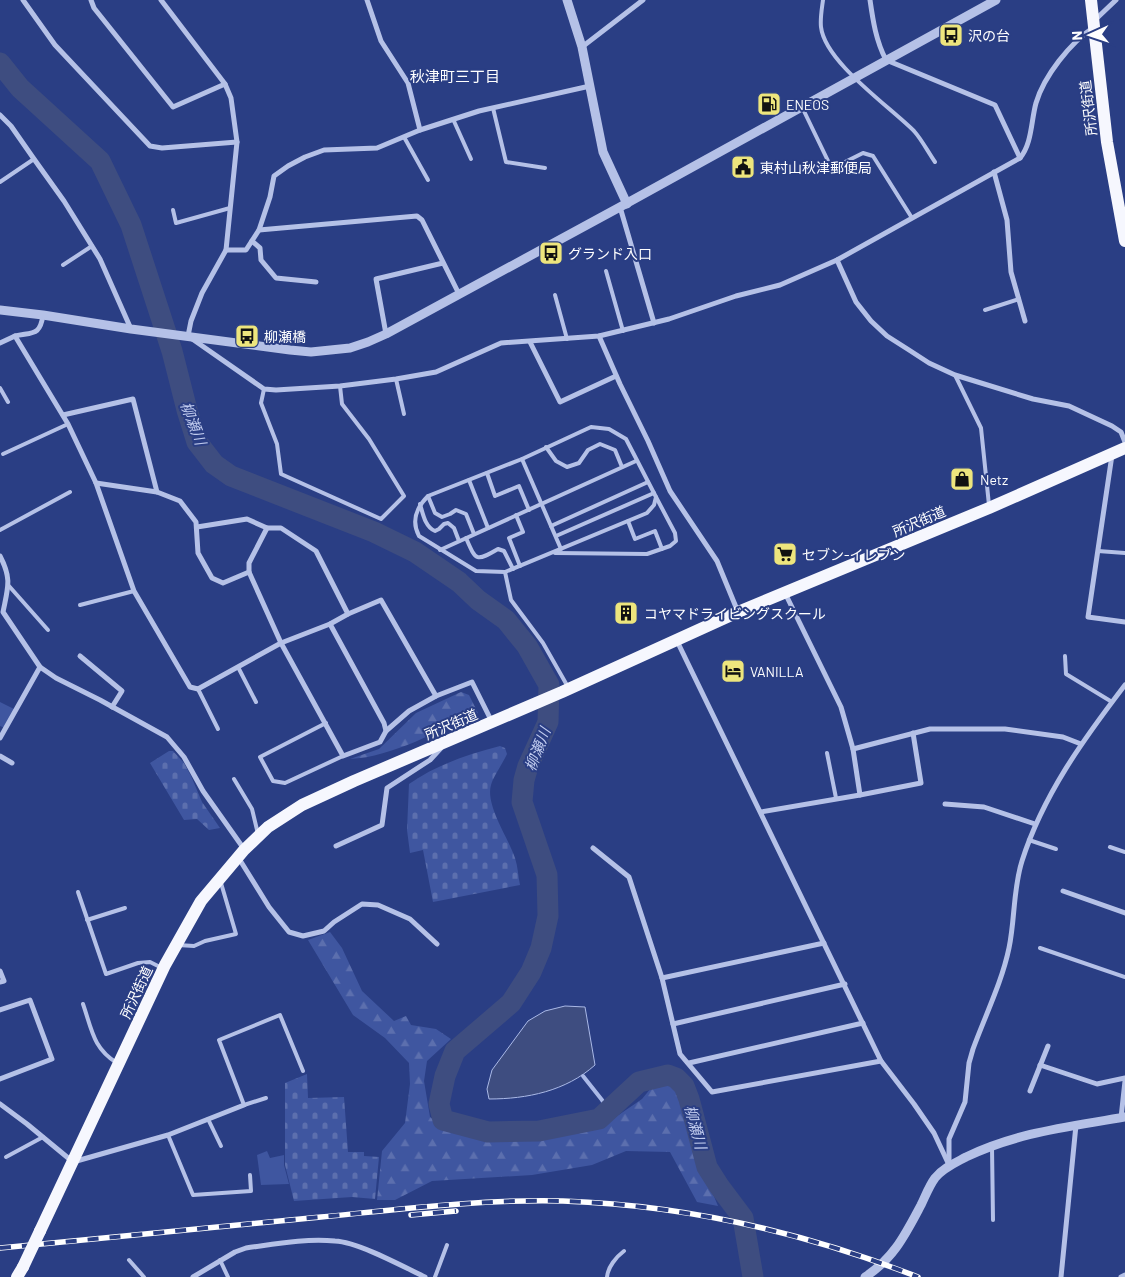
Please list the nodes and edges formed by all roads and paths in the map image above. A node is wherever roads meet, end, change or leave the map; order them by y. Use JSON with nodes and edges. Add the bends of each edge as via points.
{"nodes":[{"id":1,"x":24,"y":0,"type":"edge"},
{"id":2,"x":91,"y":0,"type":"edge"},
{"id":3,"x":160,"y":0,"type":"edge"},
{"id":4,"x":367,"y":0,"type":"edge"},
{"id":5,"x":567,"y":0,"type":"edge"},
{"id":6,"x":632,"y":0,"type":"edge"},
{"id":7,"x":642,"y":0,"type":"edge"},
{"id":8,"x":823,"y":0,"type":"edge"},
{"id":9,"x":870,"y":0,"type":"edge"},
{"id":10,"x":996,"y":0,"type":"edge"},
{"id":11,"x":1091,"y":0,"type":"edge"},
{"id":12,"x":1116,"y":0,"type":"edge"},
{"id":13,"x":634,"y":6,"type":"junction"},
{"id":14,"x":1094,"y":24,"type":"junction"},
{"id":15,"x":582,"y":47,"type":"junction"},
{"id":16,"x":886,"y":60,"type":"junction"},
{"id":17,"x":854,"y":78,"type":"junction"},
{"id":18,"x":224,"y":84,"type":"junction"},
{"id":19,"x":590,"y":86,"type":"junction"},
{"id":20,"x":802,"y":106,"type":"junction"},
{"id":21,"x":493,"y":108,"type":"junction"},
{"id":22,"x":0,"y":115,"type":"edge"},
{"id":23,"x":453,"y":119,"type":"junction"},
{"id":24,"x":420,"y":130,"type":"junction"},
{"id":25,"x":404,"y":137,"type":"junction"},
{"id":26,"x":237,"y":142,"type":"junction"},
{"id":27,"x":1020,"y":158,"type":"junction"},
{"id":28,"x":34,"y":159,"type":"junction"},
{"id":29,"x":471,"y":160,"type":"dead end"},
{"id":30,"x":935,"y":162,"type":"dead end"},
{"id":31,"x":545,"y":168,"type":"dead end"},
{"id":32,"x":994,"y":172,"type":"junction"},
{"id":33,"x":428,"y":180,"type":"dead end"},
{"id":34,"x":0,"y":182,"type":"edge"},
{"id":35,"x":624,"y":205,"type":"junction"},
{"id":36,"x":230,"y":208,"type":"junction"},
{"id":37,"x":173,"y":210,"type":"dead end"},
{"id":38,"x":912,"y":218,"type":"junction"},
{"id":39,"x":259,"y":230,"type":"junction"},
{"id":40,"x":1125,"y":240,"type":"edge"},
{"id":41,"x":252,"y":241,"type":"junction"},
{"id":42,"x":92,"y":246,"type":"junction"},
{"id":43,"x":226,"y":250,"type":"junction"},
{"id":44,"x":837,"y":260,"type":"junction"},
{"id":45,"x":443,"y":264,"type":"junction"},
{"id":46,"x":63,"y":265,"type":"dead end"},
{"id":47,"x":606,"y":271,"type":"dead end"},
{"id":48,"x":316,"y":282,"type":"dead end"},
{"id":49,"x":459,"y":295,"type":"junction"},
{"id":50,"x":555,"y":295,"type":"dead end"},
{"id":51,"x":1019,"y":299,"type":"junction"},
{"id":52,"x":0,"y":310,"type":"edge"},
{"id":53,"x":985,"y":310,"type":"dead end"},
{"id":54,"x":43,"y":315,"type":"junction"},
{"id":55,"x":1025,"y":321,"type":"dead end"},
{"id":56,"x":654,"y":323,"type":"junction"},
{"id":57,"x":133,"y":329,"type":"junction"},
{"id":58,"x":623,"y":331,"type":"junction"},
{"id":59,"x":386,"y":334,"type":"junction"},
{"id":60,"x":14,"y":336,"type":"junction"},
{"id":61,"x":187,"y":336,"type":"junction"},
{"id":62,"x":599,"y":336,"type":"junction"},
{"id":63,"x":567,"y":339,"type":"junction"},
{"id":64,"x":530,"y":342,"type":"junction"},
{"id":65,"x":0,"y":344,"type":"edge"},
{"id":66,"x":955,"y":375,"type":"junction"},
{"id":67,"x":616,"y":376,"type":"junction"},
{"id":68,"x":396,"y":379,"type":"junction"},
{"id":69,"x":340,"y":386,"type":"junction"},
{"id":70,"x":0,"y":388,"type":"edge"},
{"id":71,"x":264,"y":390,"type":"junction"},
{"id":72,"x":8,"y":402,"type":"dead end"},
{"id":73,"x":404,"y":414,"type":"dead end"},
{"id":74,"x":63,"y":415,"type":"junction"},
{"id":75,"x":68,"y":424,"type":"junction"},
{"id":76,"x":1125,"y":442,"type":"edge"},
{"id":77,"x":546,"y":448,"type":"junction"},
{"id":78,"x":1125,"y":448,"type":"edge"},
{"id":79,"x":1112,"y":453,"type":"junction"},
{"id":80,"x":3,"y":454,"type":"dead end"},
{"id":81,"x":522,"y":458,"type":"junction"},
{"id":82,"x":636,"y":461,"type":"junction"},
{"id":83,"x":622,"y":467,"type":"junction"},
{"id":84,"x":486,"y":473,"type":"junction"},
{"id":85,"x":469,"y":480,"type":"junction"},
{"id":86,"x":648,"y":482,"type":"junction"},
{"id":87,"x":96,"y":483,"type":"junction"},
{"id":88,"x":70,"y":492,"type":"dead end"},
{"id":89,"x":157,"y":492,"type":"junction"},
{"id":90,"x":655,"y":495,"type":"junction"},
{"id":91,"x":428,"y":496,"type":"junction"},
{"id":92,"x":420,"y":504,"type":"junction"},
{"id":93,"x":542,"y":504,"type":"junction"},
{"id":94,"x":989,"y":508,"type":"junction"},
{"id":95,"x":529,"y":510,"type":"junction"},
{"id":96,"x":516,"y":515,"type":"junction"},
{"id":97,"x":628,"y":521,"type":"junction"},
{"id":98,"x":551,"y":526,"type":"junction"},
{"id":99,"x":197,"y":527,"type":"junction"},
{"id":100,"x":267,"y":528,"type":"junction"},
{"id":101,"x":488,"y":528,"type":"junction"},
{"id":102,"x":0,"y":530,"type":"edge"},
{"id":103,"x":474,"y":534,"type":"junction"},
{"id":104,"x":556,"y":536,"type":"junction"},
{"id":105,"x":466,"y":538,"type":"junction"},
{"id":106,"x":459,"y":541,"type":"junction"},
{"id":107,"x":561,"y":549,"type":"junction"},
{"id":108,"x":662,"y":549,"type":"junction"},
{"id":109,"x":440,"y":550,"type":"junction"},
{"id":110,"x":1098,"y":551,"type":"junction"},
{"id":111,"x":552,"y":553,"type":"junction"},
{"id":112,"x":1125,"y":553,"type":"edge"},
{"id":113,"x":0,"y":556,"type":"edge"},
{"id":114,"x":520,"y":566,"type":"junction"},
{"id":115,"x":513,"y":569,"type":"junction"},
{"id":116,"x":249,"y":572,"type":"junction"},
{"id":117,"x":505,"y":572,"type":"junction"},
{"id":118,"x":9,"y":586,"type":"junction"},
{"id":119,"x":134,"y":591,"type":"junction"},
{"id":120,"x":785,"y":593,"type":"junction"},
{"id":121,"x":80,"y":605,"type":"dead end"},
{"id":122,"x":738,"y":612,"type":"junction"},
{"id":123,"x":348,"y":614,"type":"junction"},
{"id":124,"x":1125,"y":622,"type":"edge"},
{"id":125,"x":330,"y":624,"type":"junction"},
{"id":126,"x":48,"y":630,"type":"dead end"},
{"id":127,"x":677,"y":640,"type":"junction"},
{"id":128,"x":280,"y":644,"type":"junction"},
{"id":129,"x":80,"y":656,"type":"dead end"},
{"id":130,"x":1065,"y":656,"type":"dead end"},
{"id":131,"x":40,"y":667,"type":"junction"},
{"id":132,"x":238,"y":667,"type":"junction"},
{"id":133,"x":1125,"y":685,"type":"edge"},
{"id":134,"x":198,"y":689,"type":"junction"},
{"id":135,"x":566,"y":690,"type":"junction"},
{"id":136,"x":436,"y":696,"type":"junction"},
{"id":137,"x":256,"y":702,"type":"dead end"},
{"id":138,"x":1112,"y":702,"type":"junction"},
{"id":139,"x":112,"y":707,"type":"junction"},
{"id":140,"x":326,"y":723,"type":"junction"},
{"id":141,"x":492,"y":723,"type":"junction"},
{"id":142,"x":218,"y":730,"type":"dead end"},
{"id":143,"x":386,"y":731,"type":"junction"},
{"id":144,"x":914,"y":733,"type":"junction"},
{"id":145,"x":0,"y":738,"type":"edge"},
{"id":146,"x":447,"y":742,"type":"junction"},
{"id":147,"x":1081,"y":744,"type":"junction"},
{"id":148,"x":853,"y":749,"type":"junction"},
{"id":149,"x":827,"y":753,"type":"dead end"},
{"id":150,"x":0,"y":756,"type":"edge"},
{"id":151,"x":343,"y":756,"type":"junction"},
{"id":152,"x":12,"y":763,"type":"dead end"},
{"id":153,"x":234,"y":778,"type":"dead end"},
{"id":154,"x":860,"y":795,"type":"junction"},
{"id":155,"x":836,"y":798,"type":"junction"},
{"id":156,"x":945,"y":804,"type":"dead end"},
{"id":157,"x":761,"y":812,"type":"junction"},
{"id":158,"x":1035,"y":824,"type":"junction"},
{"id":159,"x":258,"y":837,"type":"junction"},
{"id":160,"x":1029,"y":840,"type":"junction"},
{"id":161,"x":336,"y":846,"type":"dead end"},
{"id":162,"x":1110,"y":847,"type":"dead end"},
{"id":163,"x":593,"y":848,"type":"dead end"},
{"id":164,"x":1056,"y":849,"type":"dead end"},
{"id":165,"x":1125,"y":852,"type":"edge"},
{"id":166,"x":241,"y":853,"type":"junction"},
{"id":167,"x":220,"y":878,"type":"junction"},
{"id":168,"x":1063,"y":891,"type":"dead end"},
{"id":169,"x":78,"y":892,"type":"dead end"},
{"id":170,"x":125,"y":908,"type":"dead end"},
{"id":171,"x":1125,"y":913,"type":"edge"},
{"id":172,"x":87,"y":920,"type":"junction"},
{"id":173,"x":824,"y":943,"type":"junction"},
{"id":174,"x":437,"y":944,"type":"dead end"},
{"id":175,"x":176,"y":945,"type":"junction"},
{"id":176,"x":1040,"y":948,"type":"dead end"},
{"id":177,"x":163,"y":968,"type":"junction"},
{"id":178,"x":0,"y":971,"type":"edge"},
{"id":179,"x":1125,"y":977,"type":"edge"},
{"id":180,"x":662,"y":978,"type":"junction"},
{"id":181,"x":0,"y":982,"type":"edge"},
{"id":182,"x":844,"y":984,"type":"junction"},
{"id":183,"x":83,"y":1004,"type":"dead end"},
{"id":184,"x":0,"y":1010,"type":"edge"},
{"id":185,"x":863,"y":1023,"type":"junction"},
{"id":186,"x":673,"y":1024,"type":"junction"},
{"id":187,"x":1048,"y":1046,"type":"dead end"},
{"id":188,"x":881,"y":1061,"type":"junction"},
{"id":189,"x":689,"y":1062,"type":"junction"},
{"id":190,"x":119,"y":1065,"type":"junction"},
{"id":191,"x":1040,"y":1065,"type":"junction"},
{"id":192,"x":303,"y":1071,"type":"dead end"},
{"id":193,"x":0,"y":1079,"type":"edge"},
{"id":194,"x":1125,"y":1080,"type":"edge"},
{"id":195,"x":1030,"y":1091,"type":"dead end"},
{"id":196,"x":266,"y":1098,"type":"dead end"},
{"id":197,"x":0,"y":1104,"type":"edge"},
{"id":198,"x":244,"y":1105,"type":"junction"},
{"id":199,"x":1123,"y":1117,"type":"edge"},
{"id":200,"x":208,"y":1119,"type":"junction"},
{"id":201,"x":1076,"y":1125,"type":"junction"},
{"id":202,"x":168,"y":1135,"type":"junction"},
{"id":203,"x":43,"y":1136,"type":"junction"},
{"id":204,"x":992,"y":1145,"type":"junction"},
{"id":205,"x":221,"y":1146,"type":"dead end"},
{"id":206,"x":6,"y":1157,"type":"dead end"},
{"id":207,"x":73,"y":1162,"type":"junction"},
{"id":208,"x":949,"y":1165,"type":"junction"},
{"id":209,"x":250,"y":1175,"type":"dead end"},
{"id":210,"x":993,"y":1220,"type":"dead end"},
{"id":211,"x":447,"y":1245,"type":"dead end"},
{"id":212,"x":624,"y":1252,"type":"dead end"},
{"id":213,"x":130,"y":1260,"type":"dead end"},
{"id":214,"x":220,"y":1260,"type":"junction"},
{"id":215,"x":20,"y":1272,"type":"edge"},
{"id":216,"x":1125,"y":1275,"type":"edge"},
{"id":217,"x":144,"y":1277,"type":"edge"},
{"id":218,"x":194,"y":1277,"type":"edge"},
{"id":219,"x":228,"y":1277,"type":"edge"},
{"id":220,"x":425,"y":1277,"type":"edge"},
{"id":221,"x":435,"y":1277,"type":"edge"},
{"id":222,"x":607,"y":1277,"type":"edge"},
{"id":223,"x":866,"y":1277,"type":"edge"},
{"id":224,"x":1061,"y":1277,"type":"edge"},
{"id":225,"x":1121,"y":1277,"type":"edge"}],
"edges":[{"from":1,"to":26,"type":"street","via":[[55,45],[150,146],[162,148]]},
{"from":2,"to":18,"type":"street","via":[[173,107]]},
{"from":3,"to":18,"type":"street"},
{"from":4,"to":24,"type":"street","via":[[381,41],[408,83]]},
{"from":5,"to":15,"type":"street"},
{"from":6,"to":13,"type":"street"},
{"from":7,"to":13,"type":"street"},
{"from":8,"to":17,"type":"lane","via":[[821,28],[826,41]]},
{"from":9,"to":16,"type":"street","via":[[879,46]]},
{"from":10,"to":16,"type":"street"},
{"from":11,"to":14,"type":"main road","name":"所沢街道"},
{"from":12,"to":14,"type":"street"},
{"from":13,"to":15,"type":"street"},
{"from":14,"to":27,"type":"street","via":[[1049,75],[1037,102],[1026,152]]},
{"from":14,"to":40,"type":"main road","name":"所沢街道","via":[[1107,142]]},
{"from":15,"to":19,"type":"street"},
{"from":16,"to":17,"type":"street"},
{"from":16,"to":27,"type":"street","via":[[995,105]]},
{"from":17,"to":20,"type":"street"},
{"from":17,"to":30,"type":"lane","via":[[915,132]]},
{"from":18,"to":26,"type":"street","via":[[231,98]]},
{"from":19,"to":21,"type":"street"},
{"from":19,"to":35,"type":"street","via":[[603,152]]},
{"from":20,"to":35,"type":"street"},
{"from":20,"to":38,"type":"lane","via":[[830,165],[839,165],[863,153],[873,156]]},
{"from":21,"to":23,"type":"street"},
{"from":21,"to":31,"type":"lane","via":[[506,162]]},
{"from":22,"to":28,"type":"street"},
{"from":23,"to":24,"type":"street"},
{"from":23,"to":29,"type":"lane"},
{"from":24,"to":25,"type":"street"},
{"from":25,"to":33,"type":"lane"},
{"from":25,"to":39,"type":"street","via":[[378,148],[324,150],[288,166],[274,176]]},
{"from":26,"to":36,"type":"street"},
{"from":27,"to":32,"type":"street"},
{"from":28,"to":34,"type":"lane"},
{"from":28,"to":42,"type":"street"},
{"from":32,"to":38,"type":"street"},
{"from":32,"to":51,"type":"street","via":[[1007,220],[1011,272]]},
{"from":35,"to":49,"type":"street"},
{"from":35,"to":56,"type":"street"},
{"from":36,"to":37,"type":"lane","via":[[176,223]]},
{"from":36,"to":43,"type":"street"},
{"from":38,"to":44,"type":"street"},
{"from":39,"to":41,"type":"street"},
{"from":39,"to":45,"type":"street","via":[[416,216],[422,220]]},
{"from":41,"to":43,"type":"street","via":[[246,250]]},
{"from":41,"to":48,"type":"street","via":[[260,248],[261,260],[276,278]]},
{"from":42,"to":46,"type":"lane"},
{"from":42,"to":57,"type":"street"},
{"from":43,"to":61,"type":"street","via":[[202,292]]},
{"from":44,"to":56,"type":"street","via":[[780,285]]},
{"from":44,"to":66,"type":"street","via":[[856,302],[871,321],[908,350]]},
{"from":45,"to":49,"type":"street"},
{"from":45,"to":59,"type":"street","via":[[376,279]]},
{"from":47,"to":58,"type":"lane"},
{"from":49,"to":59,"type":"street"},
{"from":50,"to":63,"type":"lane"},
{"from":51,"to":53,"type":"lane"},
{"from":51,"to":55,"type":"street"},
{"from":52,"to":54,"type":"street"},
{"from":54,"to":57,"type":"street"},
{"from":54,"to":60,"type":"street","via":[[38,331]]},
{"from":56,"to":58,"type":"street"},
{"from":57,"to":61,"type":"street"},
{"from":58,"to":62,"type":"street"},
{"from":59,"to":61,"type":"street","via":[[350,348],[311,352]]},
{"from":60,"to":65,"type":"street"},
{"from":60,"to":74,"type":"street"},
{"from":61,"to":71,"type":"street"},
{"from":62,"to":63,"type":"street"},
{"from":62,"to":67,"type":"street"},
{"from":63,"to":64,"type":"street"},
{"from":64,"to":67,"type":"street","via":[[560,402]]},
{"from":64,"to":68,"type":"street","via":[[501,344],[436,372]]},
{"from":66,"to":76,"type":"street","via":[[1033,399],[1069,406],[1112,426],[1121,432]]},
{"from":66,"to":94,"type":"lane","via":[[981,428]]},
{"from":67,"to":122,"type":"street","via":[[670,491],[717,561]]},
{"from":68,"to":69,"type":"street"},
{"from":68,"to":73,"type":"lane"},
{"from":69,"to":71,"type":"street"},
{"from":69,"to":71,"type":"lane","via":[[342,404],[369,439],[404,496],[381,519],[281,474],[276,444],[261,403]]},
{"from":70,"to":72,"type":"lane"},
{"from":74,"to":75,"type":"street"},
{"from":74,"to":89,"type":"street","via":[[133,399]]},
{"from":75,"to":80,"type":"lane"},
{"from":75,"to":87,"type":"street"},
{"from":77,"to":81,"type":"lane"},
{"from":77,"to":82,"type":"lane","via":[[591,427],[609,429],[626,439]]},
{"from":77,"to":83,"type":"lane","via":[[556,461],[567,467],[579,463],[588,450],[600,444],[615,450]]},
{"from":78,"to":79,"type":"main road","name":"所沢街道"},
{"from":79,"to":94,"type":"main road","name":"所沢街道"},
{"from":79,"to":110,"type":"street"},
{"from":81,"to":84,"type":"lane"},
{"from":81,"to":93,"type":"lane"},
{"from":82,"to":83,"type":"lane"},
{"from":82,"to":86,"type":"lane"},
{"from":83,"to":93,"type":"lane"},
{"from":84,"to":85,"type":"lane"},
{"from":84,"to":95,"type":"lane","via":[[495,496],[519,486]]},
{"from":85,"to":91,"type":"lane"},
{"from":85,"to":101,"type":"lane"},
{"from":86,"to":90,"type":"lane"},
{"from":86,"to":98,"type":"lane"},
{"from":87,"to":89,"type":"street"},
{"from":87,"to":119,"type":"street"},
{"from":88,"to":102,"type":"lane"},
{"from":89,"to":99,"type":"street","via":[[180,501]]},
{"from":90,"to":97,"type":"lane","via":[[654,505],[647,513]]},
{"from":90,"to":104,"type":"lane"},
{"from":90,"to":108,"type":"lane","via":[[675,533],[676,541]]},
{"from":91,"to":92,"type":"lane"},
{"from":91,"to":103,"type":"lane","via":[[435,513],[442,517],[456,510],[466,514]]},
{"from":92,"to":106,"type":"lane","via":[[427,526],[435,531],[448,523],[454,528]]},
{"from":92,"to":109,"type":"lane","via":[[415,529],[424,540]]},
{"from":93,"to":95,"type":"lane"},
{"from":93,"to":98,"type":"lane"},
{"from":94,"to":120,"type":"main road","name":"所沢街道"},
{"from":95,"to":96,"type":"lane"},
{"from":96,"to":101,"type":"lane"},
{"from":96,"to":114,"type":"lane","via":[[523,532],[509,538]]},
{"from":97,"to":107,"type":"lane"},
{"from":97,"to":108,"type":"lane","via":[[635,539],[655,531]]},
{"from":98,"to":104,"type":"lane"},
{"from":99,"to":100,"type":"street","via":[[248,519]]},
{"from":99,"to":116,"type":"street","via":[[198,553],[212,578],[222,583]]},
{"from":100,"to":116,"type":"street","via":[[249,563]]},
{"from":100,"to":123,"type":"street","via":[[281,528],[316,551]]},
{"from":101,"to":103,"type":"lane"},
{"from":103,"to":105,"type":"lane"},
{"from":104,"to":107,"type":"lane"},
{"from":105,"to":106,"type":"lane"},
{"from":105,"to":115,"type":"lane","via":[[476,557],[483,558],[498,549],[504,551]]},
{"from":106,"to":109,"type":"lane"},
{"from":107,"to":111,"type":"lane"},
{"from":108,"to":111,"type":"lane","via":[[647,554]]},
{"from":109,"to":117,"type":"lane","via":[[476,571]]},
{"from":110,"to":112,"type":"lane"},
{"from":110,"to":124,"type":"street","via":[[1088,617]]},
{"from":111,"to":114,"type":"lane"},
{"from":113,"to":118,"type":"street","via":[[8,572]]},
{"from":114,"to":115,"type":"lane"},
{"from":115,"to":117,"type":"lane"},
{"from":116,"to":128,"type":"street"},
{"from":117,"to":135,"type":"lane","via":[[511,600],[543,643]]},
{"from":118,"to":126,"type":"lane"},
{"from":118,"to":131,"type":"street","via":[[3,612]]},
{"from":119,"to":121,"type":"lane"},
{"from":119,"to":134,"type":"street","via":[[190,687]]},
{"from":120,"to":122,"type":"main road","name":"所沢街道"},
{"from":120,"to":148,"type":"street","via":[[841,707]]},
{"from":122,"to":127,"type":"main road","name":"所沢街道"},
{"from":123,"to":125,"type":"street"},
{"from":123,"to":136,"type":"street","via":[[381,600]]},
{"from":125,"to":128,"type":"street"},
{"from":125,"to":143,"type":"street"},
{"from":127,"to":135,"type":"main road","name":"所沢街道"},
{"from":127,"to":157,"type":"street"},
{"from":128,"to":132,"type":"street"},
{"from":128,"to":140,"type":"street"},
{"from":129,"to":139,"type":"street","via":[[122,691]]},
{"from":130,"to":138,"type":"lane","via":[[1066,674]]},
{"from":131,"to":139,"type":"street"},
{"from":131,"to":145,"type":"street"},
{"from":132,"to":134,"type":"street"},
{"from":132,"to":137,"type":"lane"},
{"from":133,"to":138,"type":"street"},
{"from":134,"to":142,"type":"lane"},
{"from":135,"to":141,"type":"main road","name":"所沢街道"},
{"from":136,"to":141,"type":"street","via":[[472,682]]},
{"from":136,"to":143,"type":"street","via":[[409,710]]},
{"from":138,"to":147,"type":"street"},
{"from":139,"to":166,"type":"street","via":[[168,737],[184,757]]},
{"from":140,"to":151,"type":"street"},
{"from":140,"to":151,"type":"lane","via":[[260,757],[273,780],[285,783]]},
{"from":141,"to":146,"type":"main road","name":"所沢街道"},
{"from":143,"to":151,"type":"street","via":[[380,742]]},
{"from":144,"to":147,"type":"street","via":[[930,729],[1006,729],[1063,737]]},
{"from":144,"to":148,"type":"street"},
{"from":144,"to":154,"type":"street","via":[[921,783]]},
{"from":146,"to":159,"type":"main road","name":"所沢街道","via":[[302,805]]},
{"from":146,"to":161,"type":"street","via":[[430,760],[387,788],[382,825]]},
{"from":147,"to":158,"type":"street"},
{"from":148,"to":154,"type":"street"},
{"from":149,"to":155,"type":"lane"},
{"from":150,"to":152,"type":"street"},
{"from":153,"to":159,"type":"lane","via":[[252,809]]},
{"from":154,"to":155,"type":"street"},
{"from":155,"to":157,"type":"street"},
{"from":156,"to":158,"type":"street","via":[[984,806]]},
{"from":157,"to":173,"type":"street"},
{"from":158,"to":160,"type":"street"},
{"from":159,"to":166,"type":"main road","name":"所沢街道"},
{"from":160,"to":164,"type":"lane"},
{"from":160,"to":208,"type":"street","via":[[1021,864],[1006,960],[971,1056],[965,1102],[950,1139]]},
{"from":162,"to":165,"type":"lane"},
{"from":163,"to":180,"type":"street","via":[[629,878]]},
{"from":166,"to":167,"type":"main road","name":"所沢街道"},
{"from":166,"to":174,"type":"street","via":[[269,907],[289,932],[303,936],[324,931],[362,904],[378,905],[410,919]]},
{"from":167,"to":175,"type":"main road","name":"所沢街道","via":[[201,900]]},
{"from":167,"to":175,"type":"lane","via":[[236,934],[205,940],[194,946]]},
{"from":168,"to":171,"type":"street"},
{"from":169,"to":172,"type":"lane"},
{"from":170,"to":172,"type":"lane"},
{"from":172,"to":177,"type":"lane","via":[[106,974],[138,963],[150,962]]},
{"from":173,"to":180,"type":"street"},
{"from":173,"to":182,"type":"street"},
{"from":175,"to":177,"type":"main road","name":"所沢街道"},
{"from":176,"to":179,"type":"lane"},
{"from":177,"to":190,"type":"main road","name":"所沢街道"},
{"from":178,"to":181,"type":"street","via":[[4,981]]},
{"from":180,"to":186,"type":"street"},
{"from":182,"to":185,"type":"street"},
{"from":182,"to":186,"type":"street"},
{"from":183,"to":190,"type":"lane","via":[[98,1046]]},
{"from":184,"to":193,"type":"street","via":[[30,1000],[52,1059]]},
{"from":185,"to":188,"type":"street"},
{"from":185,"to":189,"type":"street"},
{"from":186,"to":189,"type":"street","via":[[680,1054]]},
{"from":187,"to":191,"type":"street"},
{"from":188,"to":189,"type":"street","via":[[712,1092]]},
{"from":188,"to":208,"type":"street","via":[[934,1133]]},
{"from":190,"to":207,"type":"main road","name":"所沢街道"},
{"from":191,"to":194,"type":"street","via":[[1097,1084]]},
{"from":191,"to":195,"type":"street"},
{"from":192,"to":198,"type":"lane","via":[[280,1015],[219,1040]]},
{"from":194,"to":199,"type":"street"},
{"from":196,"to":198,"type":"lane"},
{"from":197,"to":203,"type":"street"},
{"from":198,"to":200,"type":"street"},
{"from":199,"to":201,"type":"street"},
{"from":200,"to":202,"type":"street"},
{"from":200,"to":205,"type":"lane"},
{"from":201,"to":204,"type":"street"},
{"from":201,"to":224,"type":"street"},
{"from":202,"to":207,"type":"street"},
{"from":202,"to":209,"type":"lane","via":[[193,1194],[251,1191]]},
{"from":203,"to":206,"type":"lane"},
{"from":203,"to":207,"type":"street"},
{"from":204,"to":208,"type":"street"},
{"from":204,"to":210,"type":"lane"},
{"from":207,"to":215,"type":"main road","name":"所沢街道","bridge":true},
{"from":208,"to":223,"type":"street","via":[[934,1178],[891,1256]]},
{"from":211,"to":221,"type":"lane"},
{"from":212,"to":222,"type":"lane","via":[[608,1270]]},
{"from":213,"to":217,"type":"lane"},
{"from":214,"to":218,"type":"street"},
{"from":214,"to":219,"type":"lane"},
{"from":214,"to":220,"type":"street","via":[[246,1248],[336,1241],[352,1244]]},
{"from":216,"to":225,"type":"street"}]}
